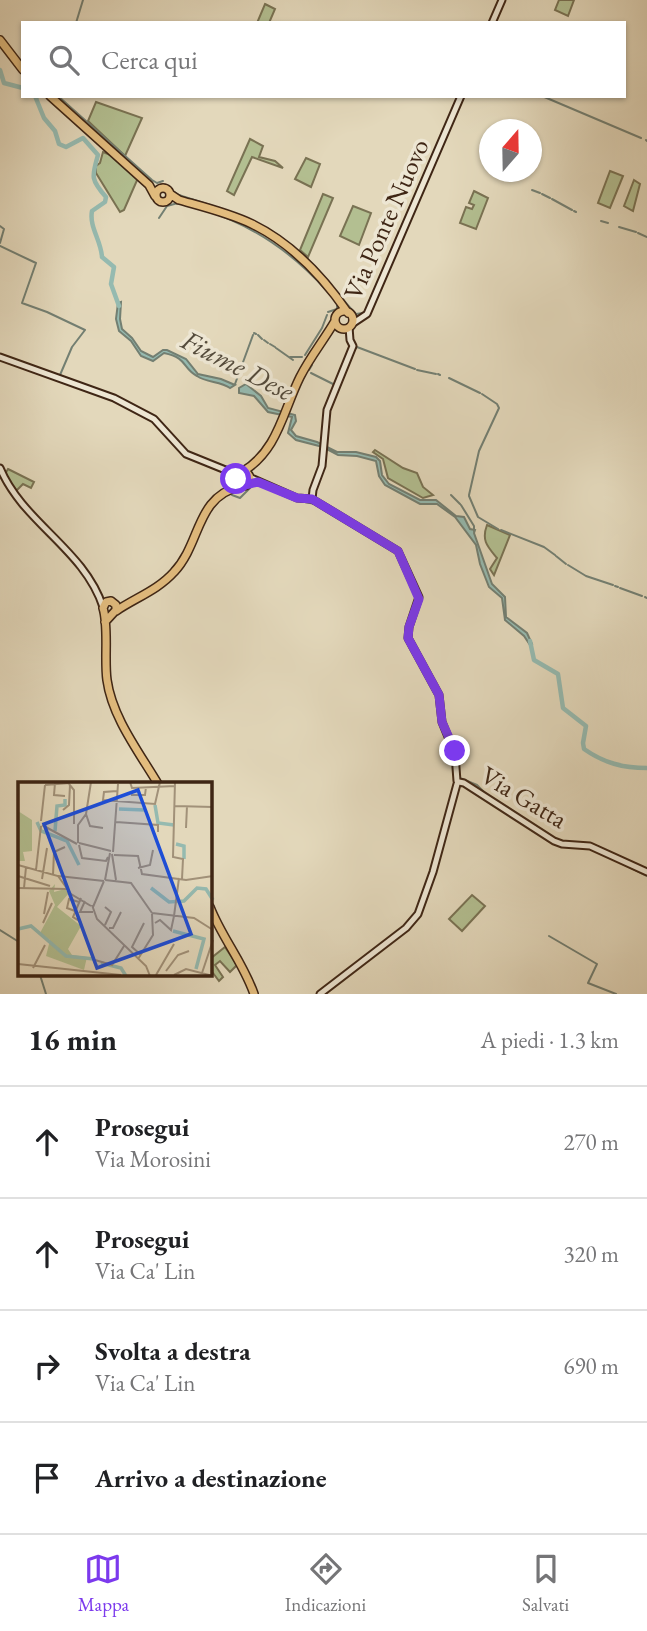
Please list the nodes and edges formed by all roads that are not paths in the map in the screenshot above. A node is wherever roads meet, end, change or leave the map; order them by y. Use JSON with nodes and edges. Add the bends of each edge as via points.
{"nodes":[{"id":1,"x":502,"y":0,"type":"edge"},
{"id":2,"x":493,"y":21,"type":"edge"},
{"id":3,"x":0,"y":40,"type":"edge"},
{"id":4,"x":21,"y":67,"type":"edge"},
{"id":5,"x":52,"y":98,"type":"edge"},
{"id":6,"x":460,"y":98,"type":"edge"},
{"id":7,"x":157,"y":192,"type":"junction"},
{"id":8,"x":169,"y":197,"type":"junction"},
{"id":9,"x":344,"y":321,"type":"junction"},
{"id":10,"x":0,"y":357,"type":"edge"},
{"id":11,"x":0,"y":468,"type":"edge"},
{"id":12,"x":242,"y":478,"type":"junction"},
{"id":13,"x":312,"y":499,"type":"junction"},
{"id":14,"x":109,"y":608,"type":"junction"},
{"id":15,"x":157,"y":782,"type":"edge"},
{"id":16,"x":458,"y":782,"type":"junction"},
{"id":17,"x":647,"y":872,"type":"edge"},
{"id":18,"x":212,"y":911,"type":"edge"},
{"id":19,"x":254,"y":994,"type":"edge"},
{"id":20,"x":320,"y":994,"type":"edge"}],
"edges":[{"from":1,"to":2,"type":"street"},
{"from":3,"to":4,"type":"main road"},
{"from":5,"to":7,"type":"main road"},
{"from":6,"to":9,"type":"street","name":"Via Ponte Nuovo","via":[[367,314]]},
{"from":7,"to":8,"type":"main road","via":[[166,189]]},
{"from":7,"to":8,"type":"main road","via":[[160,202]]},
{"from":8,"to":9,"type":"main road","via":[[228,214],[270,234],[340,300]]},
{"from":9,"to":12,"type":"main road","via":[[324,337],[271,445]]},
{"from":9,"to":13,"type":"street","name":"Via Ponte Nuovo","via":[[353,346],[327,410],[322,466]]},
{"from":10,"to":12,"type":"street","via":[[105,394],[144,413],[186,454]]},
{"from":11,"to":14,"type":"street","via":[[19,502],[86,570]]},
{"from":12,"to":13,"type":"street"},
{"from":12,"to":14,"type":"main road","via":[[207,509],[175,571],[153,590]]},
{"from":13,"to":16,"type":"street","via":[[399,554],[419,599],[408,638],[439,695]]},
{"from":14,"to":15,"type":"main road","via":[[105,622],[111,698]]},
{"from":16,"to":17,"type":"street","name":"Via Gatta","via":[[554,841],[590,846]]},
{"from":16,"to":20,"type":"street","via":[[418,914]]},
{"from":18,"to":19,"type":"main road"}]}
